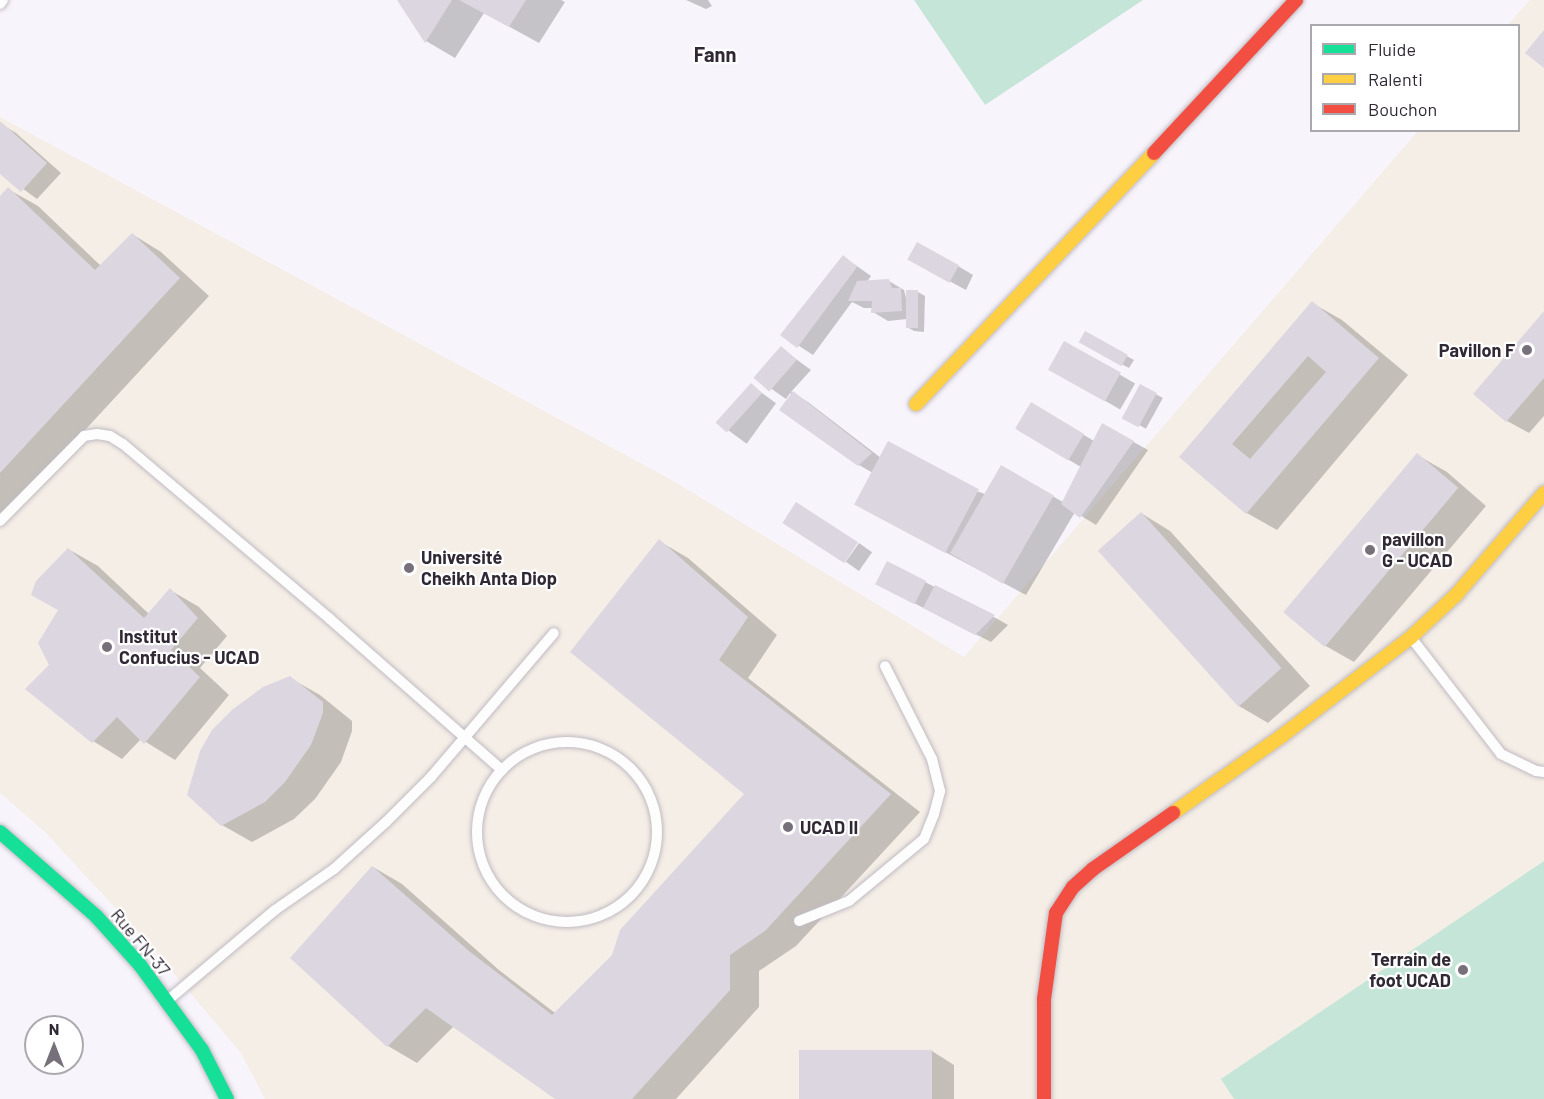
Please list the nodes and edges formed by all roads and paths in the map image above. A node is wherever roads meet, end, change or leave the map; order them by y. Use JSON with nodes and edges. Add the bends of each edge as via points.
{"nodes":[{"id":1,"x":3,"y":0,"type":"edge"},
{"id":2,"x":1296,"y":0,"type":"edge"},
{"id":3,"x":0,"y":4,"type":"edge"},
{"id":4,"x":916,"y":404,"type":"dead end"},
{"id":5,"x":1544,"y":492,"type":"edge"},
{"id":6,"x":0,"y":520,"type":"edge"},
{"id":7,"x":554,"y":633,"type":"dead end"},
{"id":8,"x":1411,"y":638,"type":"junction"},
{"id":9,"x":885,"y":666,"type":"dead end"},
{"id":10,"x":465,"y":738,"type":"junction"},
{"id":11,"x":502,"y":770,"type":"junction"},
{"id":12,"x":1544,"y":772,"type":"edge"},
{"id":13,"x":0,"y":832,"type":"edge"},
{"id":14,"x":800,"y":921,"type":"dead end"},
{"id":15,"x":167,"y":1001,"type":"junction"},
{"id":16,"x":227,"y":1099,"type":"edge"},
{"id":17,"x":1044,"y":1099,"type":"edge"}],
"edges":[{"from":1,"to":3,"type":"lane"},
{"from":2,"to":4,"type":"street"},
{"from":5,"to":8,"type":"street","via":[[1456,595]]},
{"from":6,"to":10,"type":"lane","via":[[84,436],[110,436],[330,619]]},
{"from":7,"to":10,"type":"lane"},
{"from":8,"to":12,"type":"lane","via":[[1501,754]]},
{"from":8,"to":17,"type":"street","via":[[1073,886],[1056,914],[1049,952],[1044,999]]},
{"from":9,"to":14,"type":"lane","via":[[932,759],[940,791],[934,814],[924,838],[849,901]]},
{"from":10,"to":11,"type":"lane"},
{"from":10,"to":15,"type":"lane","via":[[431,777],[334,869],[275,910]]},
{"from":11,"to":11,"type":"lane","via":[[481,804],[477,824],[483,864],[505,897],[540,918],[570,921],[600,916],[633,894],[650,868],[658,839],[652,800],[630,767],[595,746],[555,743],[517,757]]},
{"from":13,"to":15,"type":"street","name":"Rue FN-37","via":[[96,916]]},
{"from":15,"to":16,"type":"street","name":"Rue FN-37","via":[[202,1050]]}]}
